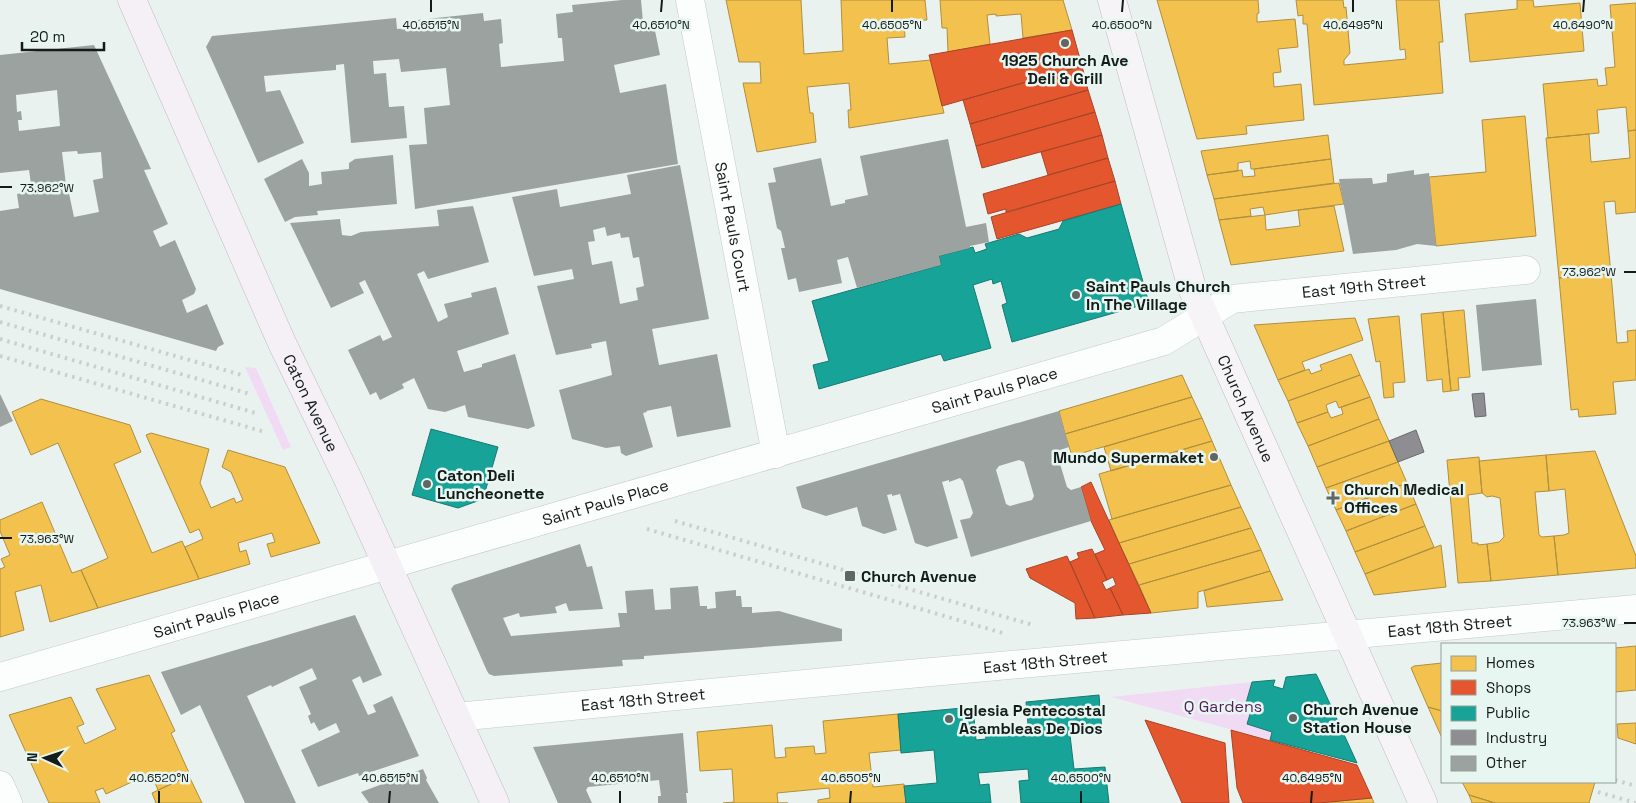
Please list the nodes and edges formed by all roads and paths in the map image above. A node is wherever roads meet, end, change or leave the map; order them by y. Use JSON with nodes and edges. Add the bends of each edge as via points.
{"nodes":[{"id":1,"x":132,"y":0,"type":"edge"},
{"id":2,"x":690,"y":0,"type":"edge"},
{"id":3,"x":1112,"y":0,"type":"edge"},
{"id":4,"x":1526,"y":270,"type":"dead end"},
{"id":5,"x":1205,"y":316,"type":"junction"},
{"id":6,"x":776,"y":454,"type":"junction"},
{"id":7,"x":387,"y":565,"type":"junction"},
{"id":8,"x":1636,"y":609,"type":"edge"},
{"id":9,"x":1347,"y":635,"type":"junction"},
{"id":10,"x":0,"y":677,"type":"edge"},
{"id":11,"x":456,"y":717,"type":"junction"},
{"id":12,"x":0,"y":786,"type":"edge"},
{"id":13,"x":8,"y":803,"type":"edge"},
{"id":14,"x":495,"y":803,"type":"edge"},
{"id":15,"x":1423,"y":803,"type":"edge"}],
"edges":[{"from":1,"to":7,"type":"highway","name":"Caton Avenue","via":[[282,343]]},
{"from":2,"to":6,"type":"street","name":"Saint Pauls Court"},
{"from":3,"to":5,"type":"main road","name":"Church Avenue","via":[[1192,288]]},
{"from":4,"to":5,"type":"street","name":"East 19th Street","via":[[1232,299]]},
{"from":5,"to":6,"type":"street","name":"Saint Pauls Place","via":[[1164,341]]},
{"from":5,"to":9,"type":"main road","name":"Church Avenue"},
{"from":6,"to":7,"type":"street","name":"Saint Pauls Place"},
{"from":7,"to":10,"type":"street","name":"Saint Pauls Place"},
{"from":7,"to":11,"type":"highway","name":"Caton Avenue"},
{"from":8,"to":9,"type":"street","name":"East 18th Street"},
{"from":9,"to":11,"type":"street","name":"East 18th Street"},
{"from":9,"to":15,"type":"main road","name":"Church Avenue"},
{"from":11,"to":14,"type":"highway","name":"Caton Avenue"},
{"from":12,"to":13,"type":"street"}]}
